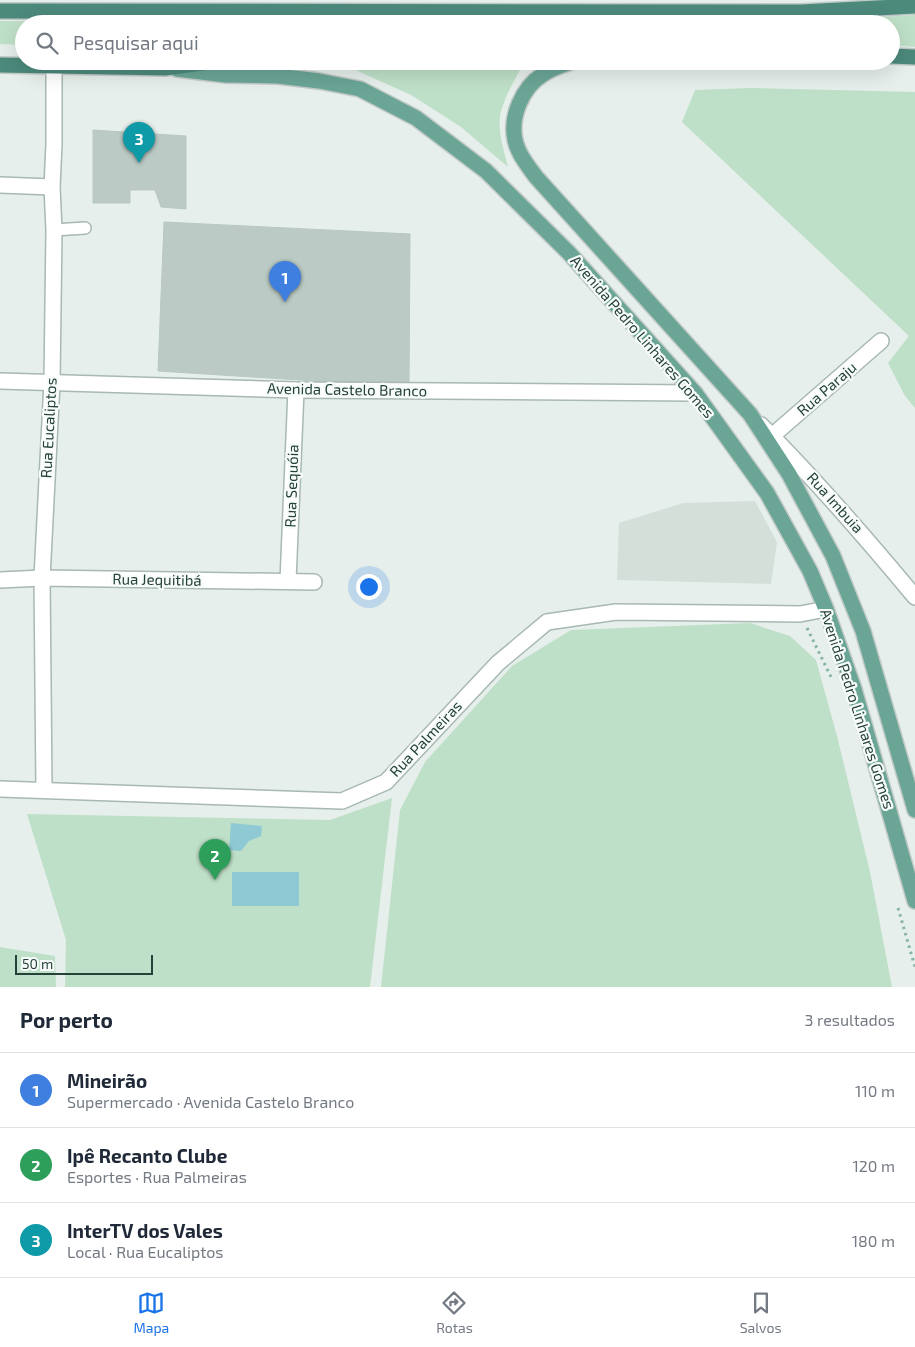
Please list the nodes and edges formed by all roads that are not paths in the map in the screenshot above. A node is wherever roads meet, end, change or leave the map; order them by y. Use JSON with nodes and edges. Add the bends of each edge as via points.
{"nodes":[{"id":1,"x":915,"y":6,"type":"edge"},
{"id":2,"x":0,"y":11,"type":"edge"},
{"id":3,"x":900,"y":56,"type":"edge"},
{"id":4,"x":915,"y":57,"type":"edge"},
{"id":5,"x":0,"y":65,"type":"edge"},
{"id":6,"x":15,"y":65,"type":"edge"},
{"id":7,"x":54,"y":70,"type":"edge"},
{"id":8,"x":182,"y":70,"type":"edge"},
{"id":9,"x":552,"y":70,"type":"edge"},
{"id":10,"x":0,"y":185,"type":"edge"},
{"id":11,"x":52,"y":187,"type":"junction"},
{"id":12,"x":85,"y":228,"type":"dead end"},
{"id":13,"x":54,"y":230,"type":"junction"},
{"id":14,"x":881,"y":341,"type":"dead end"},
{"id":15,"x":0,"y":381,"type":"edge"},
{"id":16,"x":52,"y":382,"type":"junction"},
{"id":17,"x":296,"y":390,"type":"junction"},
{"id":18,"x":695,"y":393,"type":"junction"},
{"id":19,"x":750,"y":414,"type":"junction"},
{"id":20,"x":772,"y":436,"type":"junction"},
{"id":21,"x":42,"y":578,"type":"junction"},
{"id":22,"x":0,"y":580,"type":"edge"},
{"id":23,"x":288,"y":581,"type":"junction"},
{"id":24,"x":314,"y":582,"type":"dead end"},
{"id":25,"x":915,"y":597,"type":"edge"},
{"id":26,"x":826,"y":609,"type":"junction"},
{"id":27,"x":0,"y":790,"type":"edge"},
{"id":28,"x":44,"y":790,"type":"junction"},
{"id":29,"x":915,"y":810,"type":"edge"},
{"id":30,"x":915,"y":901,"type":"edge"}],
"edges":[{"from":1,"to":2,"type":"highway","via":[[801,12]]},
{"from":3,"to":4,"type":"highway"},
{"from":5,"to":6,"type":"highway","name":"Avenida Pedro Linhares Gomes"},
{"from":7,"to":11,"type":"street","name":"Rua Eucaliptos"},
{"from":8,"to":18,"type":"main road","name":"Avenida Pedro Linhares Gomes","via":[[278,76],[360,89],[416,118],[486,171],[528,212]]},
{"from":9,"to":19,"type":"main road","name":"Avenida Pedro Linhares Gomes","via":[[541,75],[527,89],[519,105],[514,121],[515,140],[522,157],[536,177]]},
{"from":10,"to":11,"type":"street"},
{"from":11,"to":13,"type":"street","name":"Rua Eucaliptos"},
{"from":12,"to":13,"type":"lane"},
{"from":13,"to":16,"type":"street","name":"Rua Eucaliptos"},
{"from":14,"to":20,"type":"street","name":"Rua Paraju"},
{"from":15,"to":16,"type":"street","name":"Avenida Castelo Branco"},
{"from":16,"to":17,"type":"street","name":"Avenida Castelo Branco"},
{"from":16,"to":21,"type":"street","name":"Rua Eucaliptos"},
{"from":17,"to":18,"type":"street","name":"Avenida Castelo Branco"},
{"from":17,"to":23,"type":"street","name":"Rua Sequóia"},
{"from":18,"to":26,"type":"main road","name":"Avenida Pedro Linhares Gomes","via":[[767,493],[810,571]]},
{"from":19,"to":20,"type":"street","name":"Rua Imbuia"},
{"from":19,"to":29,"type":"main road","name":"Avenida Pedro Linhares Gomes","via":[[789,474],[833,556],[862,631]]},
{"from":20,"to":25,"type":"street","name":"Rua Imbuia","via":[[866,537]]},
{"from":21,"to":22,"type":"street","name":"Rua Jequitibá"},
{"from":21,"to":23,"type":"street","name":"Rua Jequitibá"},
{"from":21,"to":28,"type":"street","name":"Rua Eucaliptos"},
{"from":23,"to":24,"type":"street","name":"Rua Jequitibá"},
{"from":26,"to":28,"type":"street","name":"Rua Palmeiras","via":[[800,614],[616,612],[547,622],[498,663],[386,782],[342,801]]},
{"from":26,"to":30,"type":"main road","name":"Avenida Pedro Linhares Gomes","via":[[854,689]]},
{"from":27,"to":28,"type":"street","name":"Rua Palmeiras"}]}
